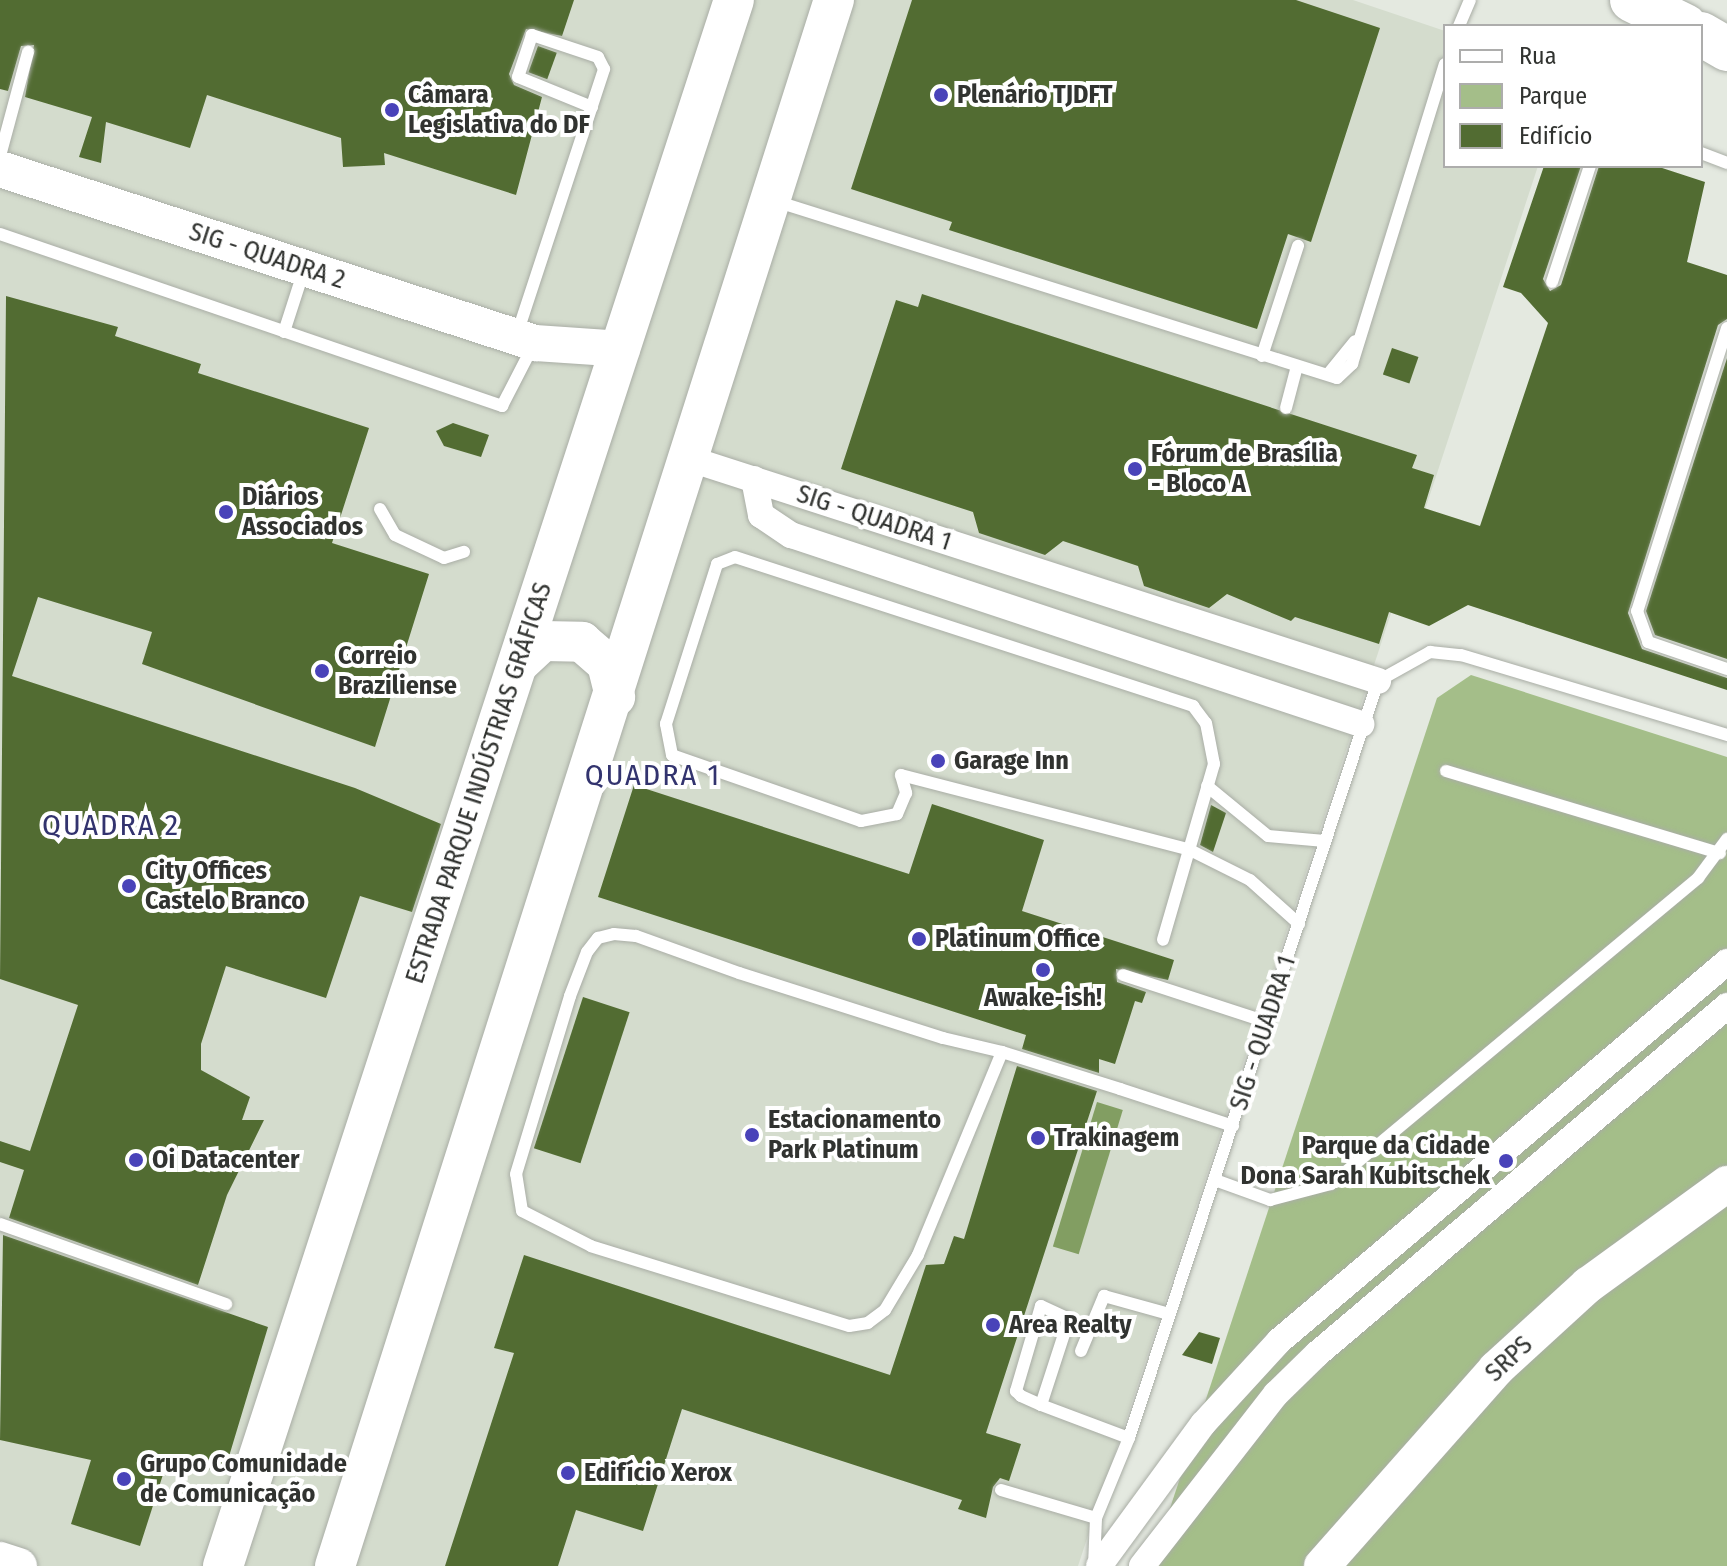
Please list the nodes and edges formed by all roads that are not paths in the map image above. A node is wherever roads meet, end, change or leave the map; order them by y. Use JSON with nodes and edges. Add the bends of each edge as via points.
{"nodes":[{"id":1,"x":734,"y":0,"type":"edge"},
{"id":2,"x":834,"y":0,"type":"edge"},
{"id":3,"x":1459,"y":0,"type":"edge"},
{"id":4,"x":1470,"y":0,"type":"edge"},
{"id":5,"x":1632,"y":0,"type":"edge"},
{"id":6,"x":1686,"y":0,"type":"edge"},
{"id":7,"x":1461,"y":20,"type":"edge"},
{"id":8,"x":1680,"y":24,"type":"edge"},
{"id":9,"x":1699,"y":24,"type":"edge"},
{"id":10,"x":28,"y":52,"type":"dead end"},
{"id":11,"x":1443,"y":70,"type":"edge"},
{"id":12,"x":592,"y":107,"type":"junction"},
{"id":13,"x":1703,"y":154,"type":"edge"},
{"id":14,"x":0,"y":156,"type":"edge"},
{"id":15,"x":1727,"y":163,"type":"edge"},
{"id":16,"x":1589,"y":168,"type":"edge"},
{"id":17,"x":0,"y":169,"type":"edge"},
{"id":18,"x":772,"y":200,"type":"junction"},
{"id":19,"x":0,"y":234,"type":"edge"},
{"id":20,"x":1298,"y":246,"type":"dead end"},
{"id":21,"x":304,"y":268,"type":"junction"},
{"id":22,"x":1552,"y":282,"type":"dead end"},
{"id":23,"x":1727,"y":328,"type":"edge"},
{"id":24,"x":284,"y":332,"type":"junction"},
{"id":25,"x":526,"y":340,"type":"junction"},
{"id":26,"x":622,"y":349,"type":"junction"},
{"id":27,"x":1262,"y":356,"type":"junction"},
{"id":28,"x":1297,"y":366,"type":"junction"},
{"id":29,"x":607,"y":394,"type":"junction"},
{"id":30,"x":1286,"y":408,"type":"dead end"},
{"id":31,"x":690,"y":459,"type":"junction"},
{"id":32,"x":754,"y":479,"type":"junction"},
{"id":33,"x":380,"y":509,"type":"dead end"},
{"id":34,"x":464,"y":552,"type":"dead end"},
{"id":35,"x":518,"y":664,"type":"junction"},
{"id":36,"x":1727,"y":669,"type":"edge"},
{"id":37,"x":1378,"y":681,"type":"junction"},
{"id":38,"x":615,"y":697,"type":"junction"},
{"id":39,"x":1361,"y":724,"type":"junction"},
{"id":40,"x":1727,"y":735,"type":"edge"},
{"id":41,"x":1446,"y":771,"type":"dead end"},
{"id":42,"x":1207,"y":786,"type":"junction"},
{"id":43,"x":1727,"y":839,"type":"edge"},
{"id":44,"x":1325,"y":841,"type":"junction"},
{"id":45,"x":1190,"y":850,"type":"junction"},
{"id":46,"x":1720,"y":853,"type":"junction"},
{"id":47,"x":1299,"y":924,"type":"junction"},
{"id":48,"x":1163,"y":940,"type":"dead end"},
{"id":49,"x":1727,"y":962,"type":"edge"},
{"id":50,"x":1123,"y":975,"type":"dead end"},
{"id":51,"x":1727,"y":1006,"type":"edge"},
{"id":52,"x":1267,"y":1022,"type":"junction"},
{"id":53,"x":1002,"y":1052,"type":"junction"},
{"id":54,"x":1233,"y":1126,"type":"junction"},
{"id":55,"x":1215,"y":1180,"type":"junction"},
{"id":56,"x":1727,"y":1184,"type":"edge"},
{"id":57,"x":0,"y":1224,"type":"edge"},
{"id":58,"x":226,"y":1304,"type":"dead end"},
{"id":59,"x":1169,"y":1314,"type":"junction"},
{"id":60,"x":1081,"y":1351,"type":"dead end"},
{"id":61,"x":1041,"y":1405,"type":"junction"},
{"id":62,"x":1129,"y":1438,"type":"junction"},
{"id":63,"x":1001,"y":1490,"type":"dead end"},
{"id":64,"x":1096,"y":1518,"type":"junction"},
{"id":65,"x":0,"y":1560,"type":"edge"},
{"id":66,"x":19,"y":1566,"type":"edge"},
{"id":67,"x":223,"y":1566,"type":"edge"},
{"id":68,"x":335,"y":1566,"type":"edge"},
{"id":69,"x":1096,"y":1566,"type":"edge"},
{"id":70,"x":1142,"y":1566,"type":"edge"},
{"id":71,"x":1322,"y":1566,"type":"edge"}],
"edges":[{"from":1,"to":26,"type":"main road","name":"ESTRADA PARQUE INDÚSTRIAS GRÁFICAS"},
{"from":2,"to":18,"type":"main road"},
{"from":3,"to":7,"type":"lane"},
{"from":4,"to":7,"type":"lane"},
{"from":5,"to":8,"type":"highway"},
{"from":6,"to":9,"type":"highway"},
{"from":10,"to":14,"type":"lane"},
{"from":11,"to":28,"type":"lane","via":[[1345,376]]},
{"from":12,"to":12,"type":"lane","via":[[604,69],[598,57],[532,35],[518,77]]},
{"from":12,"to":25,"type":"lane"},
{"from":13,"to":15,"type":"lane"},
{"from":16,"to":22,"type":"lane"},
{"from":17,"to":21,"type":"street","name":"SIG - QUADRA 2"},
{"from":18,"to":27,"type":"lane"},
{"from":18,"to":31,"type":"main road"},
{"from":19,"to":24,"type":"lane"},
{"from":20,"to":27,"type":"lane"},
{"from":21,"to":24,"type":"lane"},
{"from":21,"to":25,"type":"street","name":"SIG - QUADRA 2"},
{"from":23,"to":36,"type":"lane","via":[[1637,611],[1648,642]]},
{"from":24,"to":25,"type":"lane","via":[[502,406]]},
{"from":25,"to":26,"type":"street","name":"SIG - QUADRA 2"},
{"from":25,"to":29,"type":"street","name":"SIG - QUADRA 2"},
{"from":26,"to":29,"type":"main road","name":"ESTRADA PARQUE INDÚSTRIAS GRÁFICAS"},
{"from":27,"to":28,"type":"lane"},
{"from":28,"to":30,"type":"lane"},
{"from":29,"to":35,"type":"main road","name":"ESTRADA PARQUE INDÚSTRIAS GRÁFICAS"},
{"from":31,"to":32,"type":"street","name":"SIG - QUADRA 1"},
{"from":31,"to":38,"type":"main road"},
{"from":32,"to":37,"type":"street","name":"SIG - QUADRA 1"},
{"from":32,"to":39,"type":"street","via":[[761,515],[791,535]]},
{"from":33,"to":34,"type":"lane","via":[[395,535],[444,558]]},
{"from":35,"to":38,"type":"main road","via":[[543,641],[582,642],[607,664]]},
{"from":35,"to":67,"type":"main road","name":"ESTRADA PARQUE INDÚSTRIAS GRÁFICAS"},
{"from":37,"to":39,"type":"lane","name":"SIG - QUADRA 1"},
{"from":37,"to":40,"type":"lane","via":[[1430,652],[1461,655]]},
{"from":38,"to":68,"type":"main road"},
{"from":39,"to":44,"type":"lane","name":"SIG - QUADRA 1"},
{"from":41,"to":46,"type":"lane"},
{"from":42,"to":44,"type":"lane","via":[[1268,836]]},
{"from":42,"to":45,"type":"lane"},
{"from":42,"to":45,"type":"lane","via":[[1214,746],[1193,706],[1176,698],[735,557],[717,564],[710,576],[666,724],[672,755],[861,821],[897,814],[906,793],[901,775]]},
{"from":43,"to":46,"type":"lane"},
{"from":44,"to":47,"type":"lane","name":"SIG - QUADRA 1"},
{"from":45,"to":47,"type":"lane","via":[[1250,880]]},
{"from":45,"to":48,"type":"lane"},
{"from":46,"to":55,"type":"lane","via":[[1331,1184],[1270,1200]]},
{"from":47,"to":52,"type":"lane","name":"SIG - QUADRA 1"},
{"from":49,"to":69,"type":"street","name":"SIG - QUADRA 1","via":[[1279,1341],[1203,1424]]},
{"from":50,"to":52,"type":"lane"},
{"from":51,"to":70,"type":"street","via":[[1317,1354],[1276,1394]]},
{"from":52,"to":54,"type":"lane","name":"SIG - QUADRA 1"},
{"from":53,"to":53,"type":"lane","via":[[636,936],[598,938],[570,996],[522,1144],[516,1174],[522,1211],[591,1246],[849,1326],[868,1323],[885,1310],[918,1255]]},
{"from":53,"to":54,"type":"lane"},
{"from":54,"to":55,"type":"lane","name":"SIG - QUADRA 1"},
{"from":55,"to":59,"type":"lane","name":"SIG - QUADRA 1"},
{"from":56,"to":71,"type":"street","name":"SRPS","via":[[1588,1285],[1496,1369]]},
{"from":57,"to":58,"type":"lane"},
{"from":59,"to":60,"type":"lane","via":[[1104,1296]]},
{"from":59,"to":62,"type":"lane","name":"SIG - QUADRA 1"},
{"from":61,"to":61,"type":"lane","via":[[1021,1396],[1015,1383],[1041,1306],[1069,1319]]},
{"from":61,"to":62,"type":"lane"},
{"from":62,"to":64,"type":"lane","name":"SIG - QUADRA 1"},
{"from":63,"to":64,"type":"lane"},
{"from":64,"to":69,"type":"lane","name":"SIG - QUADRA 1"},
{"from":65,"to":66,"type":"street"}]}
